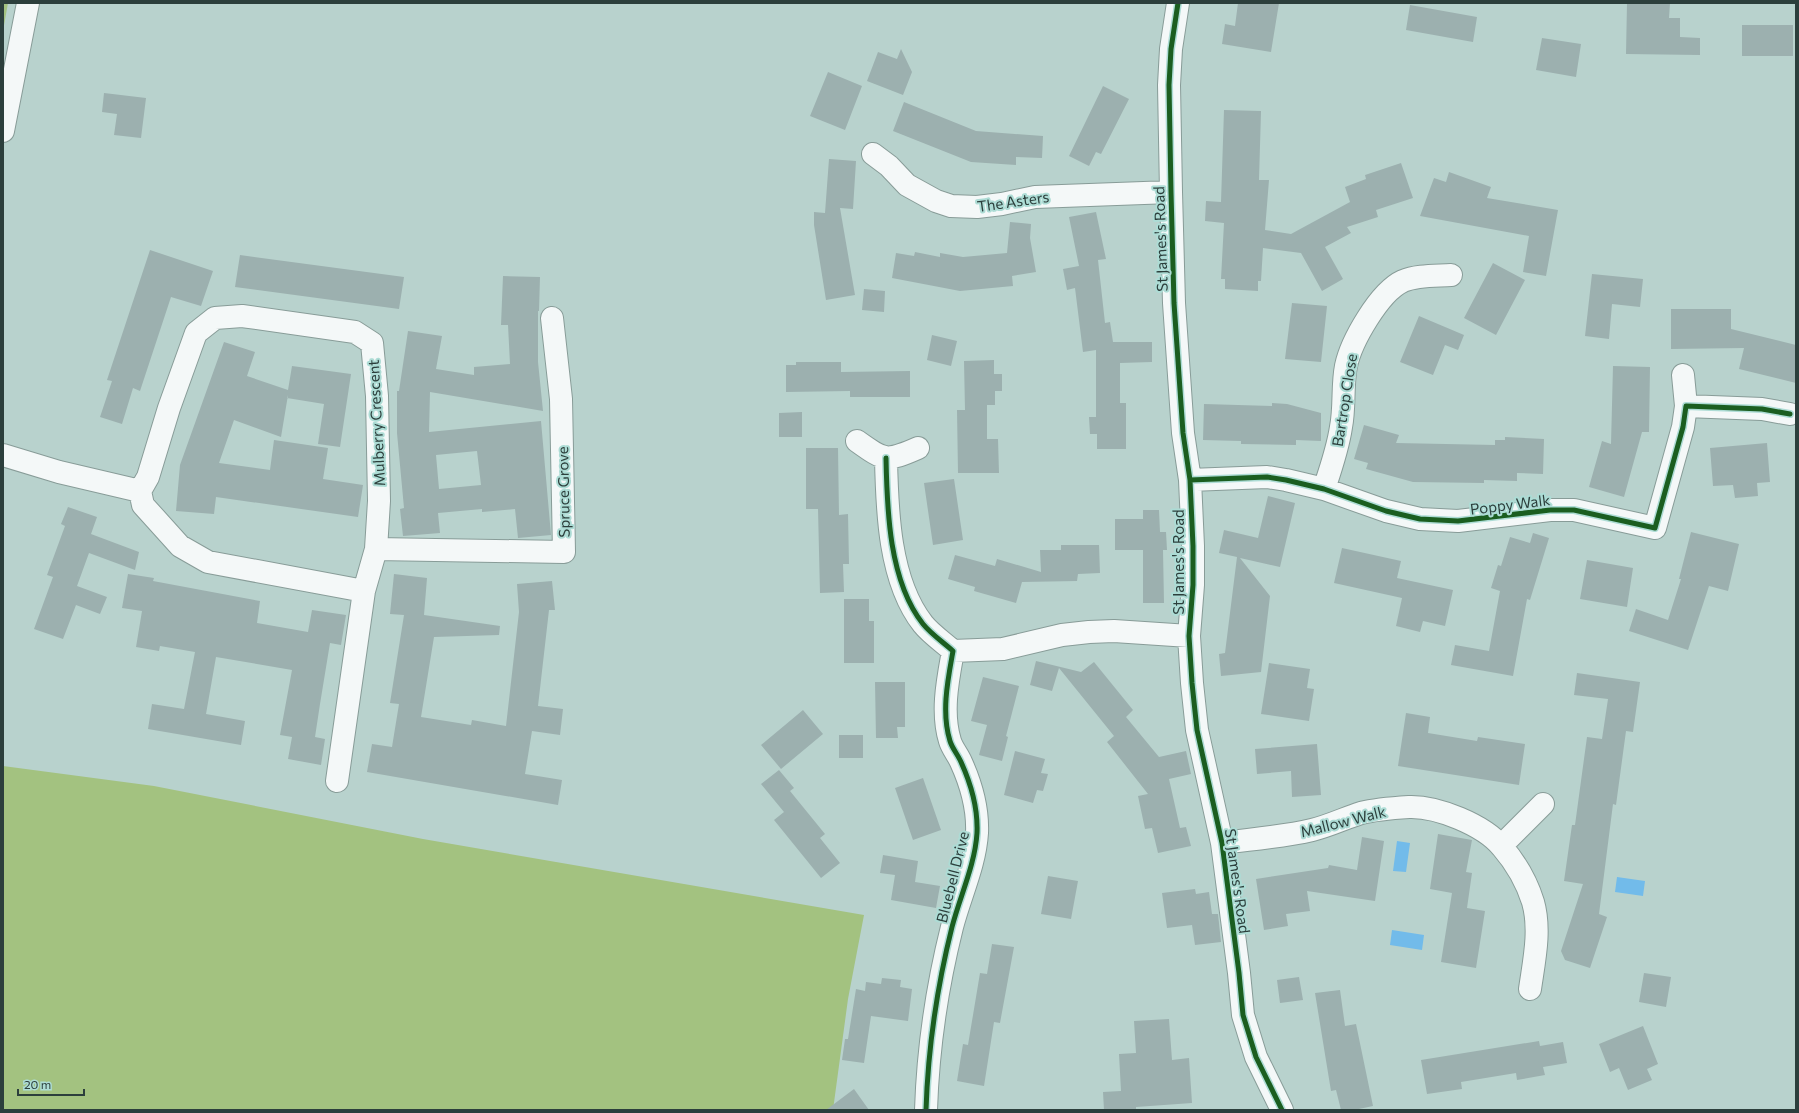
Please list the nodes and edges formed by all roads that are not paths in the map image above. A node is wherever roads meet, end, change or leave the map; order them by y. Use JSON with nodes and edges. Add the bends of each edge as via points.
{"nodes":[{"id":1,"x":28,"y":3,"type":"edge"},
{"id":2,"x":1178,"y":3,"type":"edge"},
{"id":3,"x":3,"y":131,"type":"edge"},
{"id":4,"x":873,"y":154,"type":"dead end"},
{"id":5,"x":1171,"y":192,"type":"junction"},
{"id":6,"x":1451,"y":275,"type":"dead end"},
{"id":7,"x":552,"y":318,"type":"dead end"},
{"id":8,"x":1683,"y":375,"type":"dead end"},
{"id":9,"x":1686,"y":406,"type":"junction"},
{"id":10,"x":1790,"y":414,"type":"dead end"},
{"id":11,"x":856,"y":441,"type":"dead end"},
{"id":12,"x":918,"y":448,"type":"dead end"},
{"id":13,"x":3,"y":455,"type":"edge"},
{"id":14,"x":886,"y":458,"type":"junction"},
{"id":15,"x":1190,"y":480,"type":"junction"},
{"id":16,"x":1324,"y":489,"type":"junction"},
{"id":17,"x":140,"y":492,"type":"junction"},
{"id":18,"x":376,"y":549,"type":"junction"},
{"id":19,"x":364,"y":591,"type":"junction"},
{"id":20,"x":1189,"y":636,"type":"junction"},
{"id":21,"x":953,"y":651,"type":"junction"},
{"id":22,"x":337,"y":781,"type":"dead end"},
{"id":23,"x":1544,"y":804,"type":"dead end"},
{"id":24,"x":1222,"y":843,"type":"junction"},
{"id":25,"x":1501,"y":846,"type":"junction"},
{"id":26,"x":1530,"y":989,"type":"dead end"},
{"id":27,"x":926,"y":1110,"type":"edge"},
{"id":28,"x":1282,"y":1110,"type":"edge"}],
"edges":[{"from":1,"to":3,"type":"street"},
{"from":2,"to":5,"type":"street","name":"St James's Road","via":[[1169,85]]},
{"from":4,"to":5,"type":"street","name":"The Asters","via":[[907,185],[951,206],[977,207],[1035,196]]},
{"from":5,"to":15,"type":"street","name":"St James's Road","via":[[1174,303],[1182,434]]},
{"from":6,"to":16,"type":"street","name":"Bartrop Close","via":[[1414,278],[1390,290],[1378,304],[1353,345],[1346,371],[1338,447]]},
{"from":7,"to":18,"type":"street","name":"Spruce Grove","via":[[561,399],[564,552]]},
{"from":8,"to":9,"type":"street","name":"Poppy Walk"},
{"from":9,"to":10,"type":"street","via":[[1762,409]]},
{"from":9,"to":16,"type":"street","name":"Poppy Walk","via":[[1683,427],[1655,528],[1574,510],[1550,510],[1458,521],[1420,519],[1386,511]]},
{"from":11,"to":14,"type":"street","via":[[871,452]]},
{"from":12,"to":14,"type":"street","via":[[894,458]]},
{"from":13,"to":17,"type":"street"},
{"from":14,"to":21,"type":"street","via":[[887,511],[902,584],[912,607],[924,625]]},
{"from":15,"to":16,"type":"street","name":"Poppy Walk","via":[[1267,477]]},
{"from":15,"to":20,"type":"street","name":"St James's Road","via":[[1193,585]]},
{"from":17,"to":18,"type":"street","name":"Mulberry Crescent","via":[[148,478],[169,408],[196,333],[215,318],[242,316],[356,332],[372,343],[377,396],[379,501]]},
{"from":17,"to":19,"type":"street","via":[[143,505],[180,546],[208,562]]},
{"from":18,"to":19,"type":"street","name":"Mulberry Crescent"},
{"from":19,"to":22,"type":"street","name":"Mulberry Crescent"},
{"from":20,"to":21,"type":"street","via":[[1089,632],[1003,649]]},
{"from":20,"to":24,"type":"street","name":"St James's Road","via":[[1197,730]]},
{"from":21,"to":27,"type":"street","name":"Bluebell Drive","via":[[946,686],[946,710],[950,741],[962,764],[973,799],[977,817],[976,835],[952,928],[936,1007],[928,1063]]},
{"from":23,"to":25,"type":"street"},
{"from":24,"to":25,"type":"street","name":"Mallow Walk","via":[[1313,830],[1362,813],[1412,807],[1437,810],[1459,818],[1479,828]]},
{"from":24,"to":28,"type":"street","name":"St James's Road","via":[[1243,1015],[1256,1057]]},
{"from":25,"to":26,"type":"street","name":"Mallow Walk","via":[[1522,877],[1533,902],[1537,931]]}]}
